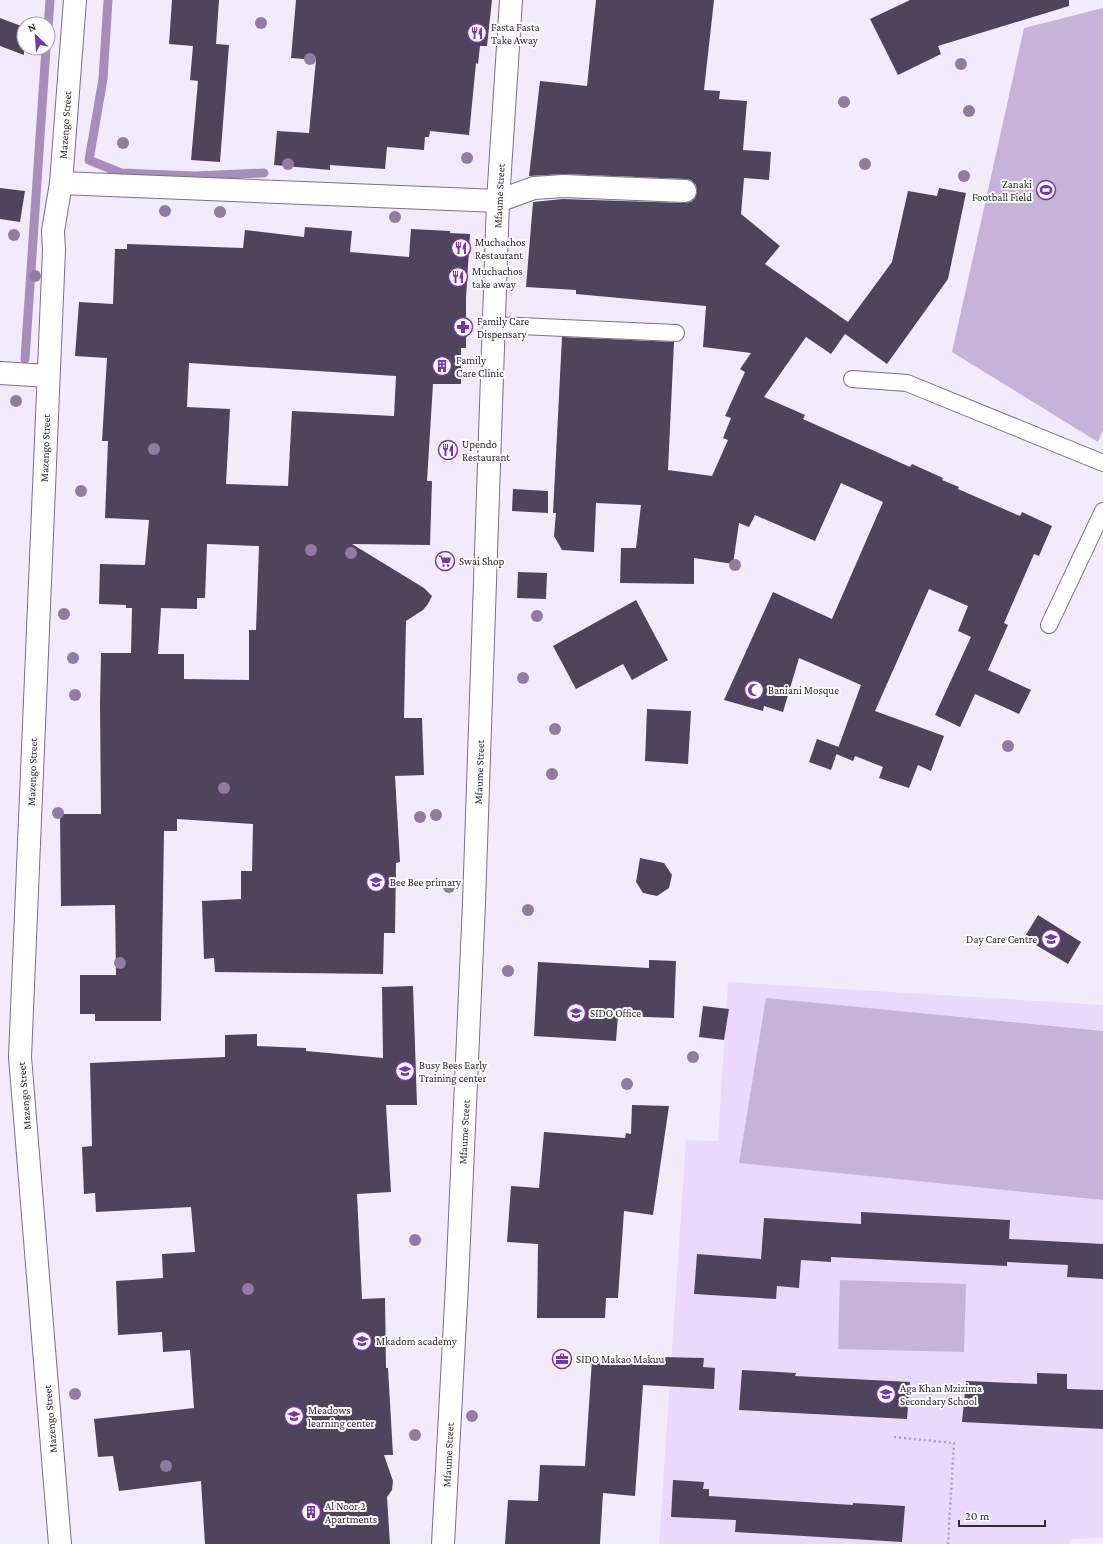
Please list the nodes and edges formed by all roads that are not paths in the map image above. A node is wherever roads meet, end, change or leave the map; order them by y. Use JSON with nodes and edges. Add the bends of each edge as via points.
{"nodes":[{"id":1,"x":75,"y":0,"type":"edge"},
{"id":2,"x":511,"y":0,"type":"edge"},
{"id":3,"x":61,"y":183,"type":"junction"},
{"id":4,"x":685,"y":191,"type":"dead end"},
{"id":5,"x":498,"y":201,"type":"junction"},
{"id":6,"x":494,"y":325,"type":"junction"},
{"id":7,"x":676,"y":333,"type":"dead end"},
{"id":8,"x":0,"y":373,"type":"edge"},
{"id":9,"x":48,"y":376,"type":"junction"},
{"id":10,"x":852,"y":379,"type":"dead end"},
{"id":11,"x":1103,"y":462,"type":"edge"},
{"id":12,"x":1103,"y":511,"type":"edge"},
{"id":13,"x":1049,"y":625,"type":"dead end"},
{"id":14,"x":60,"y":1544,"type":"edge"},
{"id":15,"x":443,"y":1544,"type":"edge"}],
"edges":[{"from":1,"to":3,"type":"street","name":"Mazengo Street"},
{"from":2,"to":5,"type":"street","name":"Mfaume Street"},
{"from":3,"to":5,"type":"street"},
{"from":3,"to":9,"type":"street","name":"Mazengo Street","via":[[53,231]]},
{"from":4,"to":5,"type":"street","via":[[563,186],[534,188]]},
{"from":5,"to":6,"type":"street","name":"Mfaume Street"},
{"from":6,"to":7,"type":"lane"},
{"from":6,"to":15,"type":"street","name":"Mfaume Street","via":[[474,902]]},
{"from":8,"to":9,"type":"street"},
{"from":9,"to":14,"type":"street","name":"Mazengo Street","via":[[20,1057]]},
{"from":10,"to":11,"type":"lane","via":[[907,383]]},
{"from":12,"to":13,"type":"lane"}]}
